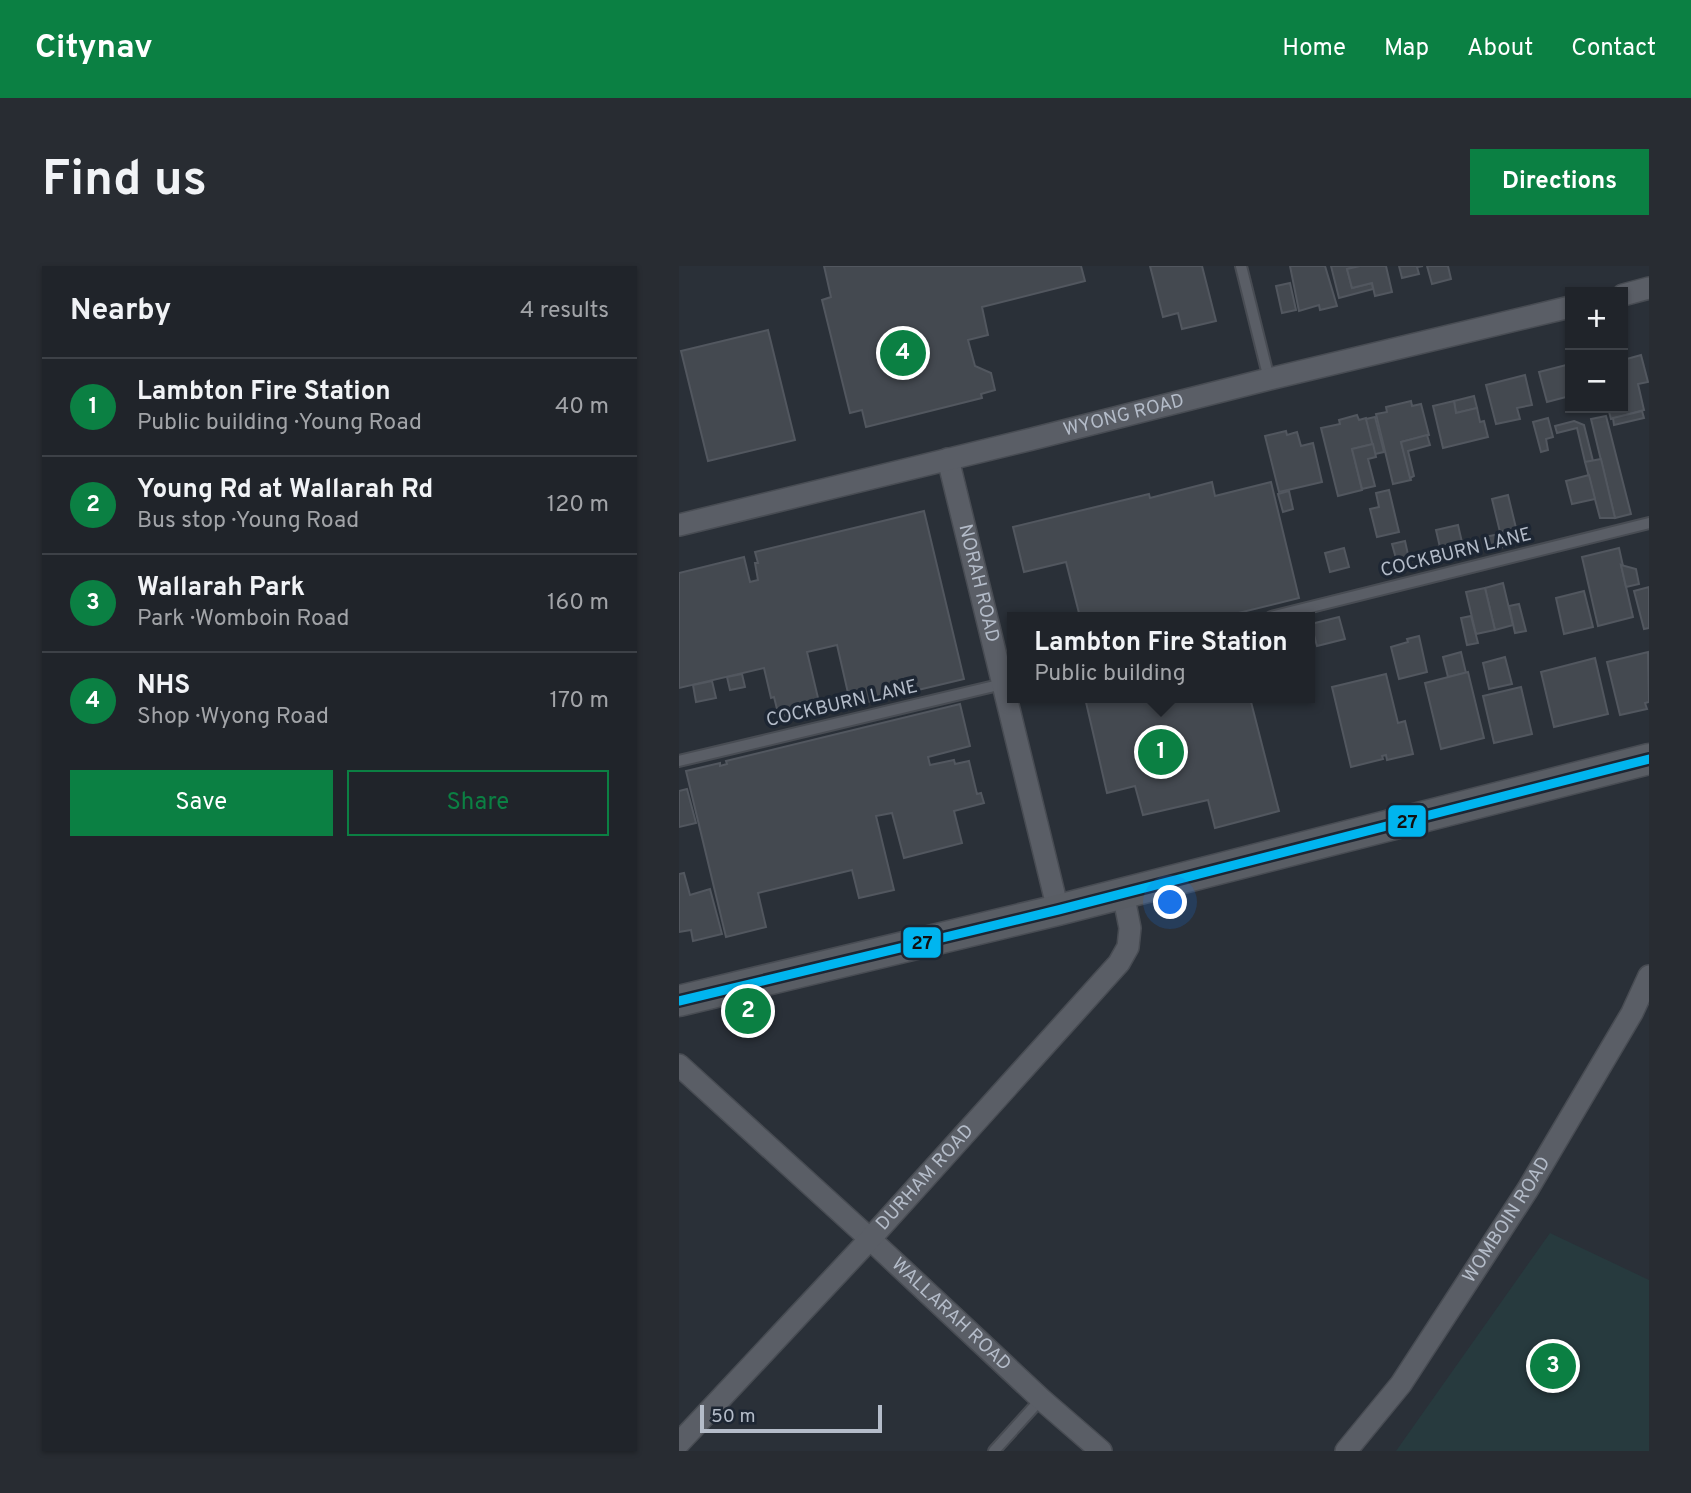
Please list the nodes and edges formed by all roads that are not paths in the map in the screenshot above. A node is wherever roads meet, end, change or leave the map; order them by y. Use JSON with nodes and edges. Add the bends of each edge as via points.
{"nodes":[{"id":1,"x":1241,"y":266,"type":"edge"},
{"id":2,"x":1649,"y":288,"type":"edge"},
{"id":3,"x":1628,"y":294,"type":"edge"},
{"id":4,"x":1565,"y":308,"type":"edge"},
{"id":5,"x":1269,"y":379,"type":"junction"},
{"id":6,"x":948,"y":460,"type":"junction"},
{"id":7,"x":1649,"y":523,"type":"edge"},
{"id":8,"x":679,"y":526,"type":"edge"},
{"id":9,"x":1291,"y":612,"type":"edge"},
{"id":10,"x":1007,"y":679,"type":"edge"},
{"id":11,"x":1007,"y":683,"type":"edge"},
{"id":12,"x":1012,"y":703,"type":"edge"},
{"id":13,"x":1649,"y":760,"type":"edge"},
{"id":14,"x":679,"y":761,"type":"edge"},
{"id":15,"x":1122,"y":893,"type":"junction"},
{"id":16,"x":1058,"y":909,"type":"junction"},
{"id":17,"x":1649,"y":976,"type":"edge"},
{"id":18,"x":679,"y":1001,"type":"edge"},
{"id":19,"x":679,"y":1065,"type":"edge"},
{"id":20,"x":870,"y":1239,"type":"junction"},
{"id":21,"x":1041,"y":1399,"type":"junction"},
{"id":22,"x":679,"y":1444,"type":"edge"},
{"id":23,"x":993,"y":1451,"type":"edge"},
{"id":24,"x":1101,"y":1451,"type":"edge"},
{"id":25,"x":1346,"y":1451,"type":"edge"}],
"edges":[{"from":1,"to":5,"type":"lane"},
{"from":2,"to":3,"type":"street"},
{"from":4,"to":5,"type":"street","name":"WYONG ROAD"},
{"from":5,"to":6,"type":"street","name":"WYONG ROAD"},
{"from":6,"to":8,"type":"street","name":"WYONG ROAD"},
{"from":6,"to":10,"type":"street","name":"NORAH ROAD"},
{"from":7,"to":9,"type":"lane","name":"COCKBURN LANE"},
{"from":11,"to":14,"type":"lane","name":"COCKBURN LANE"},
{"from":12,"to":16,"type":"street","name":"NORAH ROAD"},
{"from":13,"to":15,"type":"street"},
{"from":15,"to":16,"type":"street"},
{"from":15,"to":20,"type":"street","name":"DURHAM ROAD","via":[[1130,928],[1128,947],[1118,962]]},
{"from":16,"to":18,"type":"street"},
{"from":17,"to":25,"type":"street","name":"WOMBOIN ROAD","via":[[1632,1013],[1514,1211],[1401,1384]]},
{"from":19,"to":20,"type":"street","name":"WALLARAH ROAD"},
{"from":20,"to":21,"type":"street","name":"WALLARAH ROAD"},
{"from":20,"to":22,"type":"street","name":"DURHAM ROAD"},
{"from":21,"to":23,"type":"lane"},
{"from":21,"to":24,"type":"street","name":"WALLARAH ROAD"}]}
